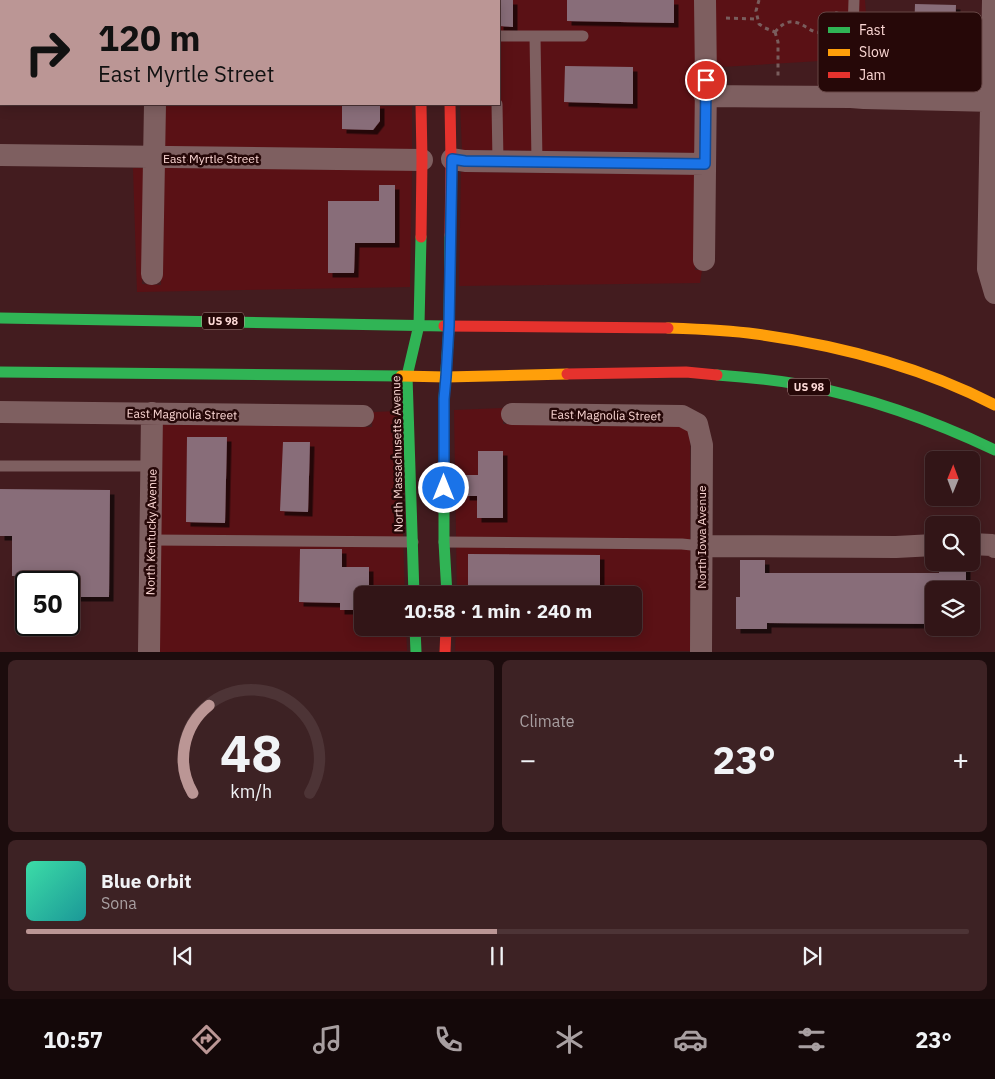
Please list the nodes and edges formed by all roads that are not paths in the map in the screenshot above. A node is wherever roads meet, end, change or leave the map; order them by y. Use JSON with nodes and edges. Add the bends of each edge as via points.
{"nodes":[{"id":1,"x":705,"y":0,"type":"edge"},
{"id":2,"x":993,"y":0,"type":"edge"},
{"id":3,"x":500,"y":36,"type":"edge"},
{"id":4,"x":535,"y":36,"type":"junction"},
{"id":5,"x":583,"y":36,"type":"dead end"},
{"id":6,"x":851,"y":92,"type":"edge"},
{"id":7,"x":706,"y":96,"type":"junction"},
{"id":8,"x":851,"y":97,"type":"junction"},
{"id":9,"x":993,"y":101,"type":"edge"},
{"id":10,"x":155,"y":105,"type":"edge"},
{"id":11,"x":421,"y":105,"type":"edge"},
{"id":12,"x":450,"y":105,"type":"edge"},
{"id":13,"x":496,"y":105,"type":"edge"},
{"id":14,"x":0,"y":155,"type":"edge"},
{"id":15,"x":154,"y":157,"type":"junction"},
{"id":16,"x":452,"y":159,"type":"junction"},
{"id":17,"x":422,"y":160,"type":"junction"},
{"id":18,"x":498,"y":162,"type":"junction"},
{"id":19,"x":537,"y":162,"type":"junction"},
{"id":20,"x":705,"y":164,"type":"junction"},
{"id":21,"x":704,"y":260,"type":"dead end"},
{"id":22,"x":152,"y":274,"type":"dead end"},
{"id":23,"x":995,"y":293,"type":"edge"},
{"id":24,"x":0,"y":318,"type":"edge"},
{"id":25,"x":419,"y":325,"type":"junction"},
{"id":26,"x":449,"y":326,"type":"junction"},
{"id":27,"x":0,"y":372,"type":"edge"},
{"id":28,"x":407,"y":376,"type":"junction"},
{"id":29,"x":446,"y":377,"type":"junction"},
{"id":30,"x":995,"y":405,"type":"edge"},
{"id":31,"x":0,"y":412,"type":"edge"},
{"id":32,"x":152,"y":413,"type":"junction"},
{"id":33,"x":512,"y":414,"type":"dead end"},
{"id":34,"x":364,"y":416,"type":"dead end"},
{"id":35,"x":697,"y":424,"type":"joint"},
{"id":36,"x":995,"y":450,"type":"edge"},
{"id":37,"x":0,"y":466,"type":"edge"},
{"id":38,"x":152,"y":466,"type":"junction"},
{"id":39,"x":151,"y":540,"type":"junction"},
{"id":40,"x":413,"y":542,"type":"junction"},
{"id":41,"x":444,"y":542,"type":"junction"},
{"id":42,"x":980,"y":544,"type":"edge"},
{"id":43,"x":925,"y":545,"type":"edge"},
{"id":44,"x":701,"y":546,"type":"junction"},
{"id":45,"x":995,"y":547,"type":"edge"},
{"id":46,"x":414,"y":586,"type":"edge"},
{"id":47,"x":446,"y":586,"type":"edge"},
{"id":48,"x":415,"y":636,"type":"edge"},
{"id":49,"x":446,"y":636,"type":"edge"},
{"id":50,"x":149,"y":652,"type":"edge"},
{"id":51,"x":416,"y":652,"type":"edge"},
{"id":52,"x":445,"y":652,"type":"edge"},
{"id":53,"x":701,"y":652,"type":"edge"}],
"edges":[{"from":1,"to":7,"type":"street"},
{"from":2,"to":9,"type":"street"},
{"from":3,"to":4,"type":"lane"},
{"from":4,"to":5,"type":"lane"},
{"from":4,"to":19,"type":"lane"},
{"from":6,"to":8,"type":"lane"},
{"from":7,"to":8,"type":"street"},
{"from":7,"to":20,"type":"street"},
{"from":8,"to":9,"type":"street"},
{"from":9,"to":23,"type":"street","via":[[988,268]]},
{"from":10,"to":15,"type":"street"},
{"from":11,"to":17,"type":"main road","name":"North Massachusetts Avenue"},
{"from":12,"to":16,"type":"main road"},
{"from":13,"to":18,"type":"lane"},
{"from":14,"to":15,"type":"street","name":"East Myrtle Street"},
{"from":15,"to":17,"type":"street","name":"East Myrtle Street"},
{"from":15,"to":22,"type":"street"},
{"from":16,"to":18,"type":"street"},
{"from":16,"to":26,"type":"main road"},
{"from":17,"to":25,"type":"main road","name":"North Massachusetts Avenue"},
{"from":18,"to":19,"type":"street"},
{"from":19,"to":20,"type":"street"},
{"from":20,"to":21,"type":"street"},
{"from":24,"to":25,"type":"main road","number":"US 98"},
{"from":25,"to":26,"type":"main road","number":"US 98"},
{"from":25,"to":28,"type":"main road","name":"North Massachusetts Avenue"},
{"from":26,"to":29,"type":"main road"},
{"from":26,"to":30,"type":"main road","number":"US 98","via":[[668,328],[756,334],[866,356],[914,370]]},
{"from":27,"to":28,"type":"main road","number":"US 98"},
{"from":28,"to":29,"type":"main road","number":"US 98"},
{"from":28,"to":40,"type":"main road","name":"North Massachusetts Avenue"},
{"from":29,"to":36,"type":"main road","number":"US 98","via":[[686,372],[745,377],[803,385],[862,399],[918,417]]},
{"from":29,"to":41,"type":"main road"},
{"from":31,"to":32,"type":"street","name":"East Magnolia Street"},
{"from":32,"to":34,"type":"street","name":"East Magnolia Street"},
{"from":32,"to":38,"type":"street","name":"North Kentucky Avenue"},
{"from":33,"to":35,"type":"street","name":"East Magnolia Street","via":[[682,416]]},
{"from":35,"to":44,"type":"street","name":"North Iowa Avenue","via":[[702,445]]},
{"from":37,"to":38,"type":"lane"},
{"from":38,"to":39,"type":"street","name":"North Kentucky Avenue"},
{"from":39,"to":40,"type":"lane"},
{"from":39,"to":50,"type":"street","name":"North Kentucky Avenue"},
{"from":40,"to":46,"type":"main road","name":"North Massachusetts Avenue"},
{"from":41,"to":44,"type":"lane"},
{"from":41,"to":47,"type":"main road"},
{"from":42,"to":45,"type":"street"},
{"from":43,"to":44,"type":"street"},
{"from":44,"to":53,"type":"street","name":"North Iowa Avenue"},
{"from":48,"to":51,"type":"main road"},
{"from":49,"to":52,"type":"main road"}]}
